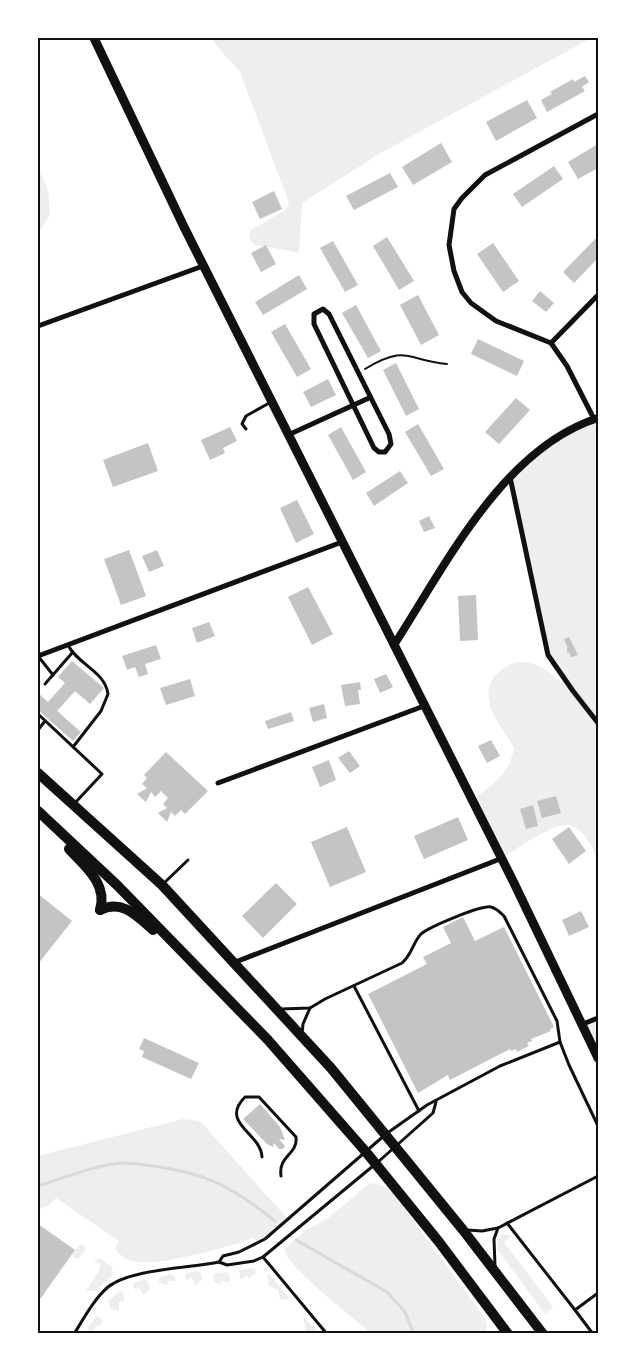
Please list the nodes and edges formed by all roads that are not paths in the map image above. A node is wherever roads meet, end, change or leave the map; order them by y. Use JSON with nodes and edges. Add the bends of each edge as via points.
{"nodes":[{"id":1,"x":94,"y":38,"type":"edge"},
{"id":2,"x":598,"y":114,"type":"edge"},
{"id":3,"x":203,"y":266,"type":"junction"},
{"id":4,"x":598,"y":295,"type":"edge"},
{"id":5,"x":38,"y":326,"type":"edge"},
{"id":6,"x":551,"y":343,"type":"junction"},
{"id":7,"x":369,"y":398,"type":"junction"},
{"id":8,"x":271,"y":401,"type":"junction"},
{"id":9,"x":352,"y":405,"type":"junction"},
{"id":10,"x":596,"y":418,"type":"edge"},
{"id":11,"x":246,"y":430,"type":"dead end"},
{"id":12,"x":288,"y":434,"type":"junction"},
{"id":13,"x":510,"y":477,"type":"junction"},
{"id":14,"x":342,"y":542,"type":"junction"},
{"id":15,"x":68,"y":645,"type":"junction"},
{"id":16,"x":394,"y":645,"type":"junction"},
{"id":17,"x":72,"y":653,"type":"junction"},
{"id":18,"x":38,"y":656,"type":"edge"},
{"id":19,"x":52,"y":675,"type":"junction"},
{"id":20,"x":45,"y":684,"type":"dead end"},
{"id":21,"x":424,"y":706,"type":"junction"},
{"id":22,"x":38,"y":714,"type":"edge"},
{"id":23,"x":45,"y":722,"type":"junction"},
{"id":24,"x":598,"y":723,"type":"edge"},
{"id":25,"x":38,"y":730,"type":"edge"},
{"id":26,"x":73,"y":747,"type":"junction"},
{"id":27,"x":38,"y":773,"type":"edge"},
{"id":28,"x":38,"y":783,"type":"edge"},
{"id":29,"x":218,"y":783,"type":"dead end"},
{"id":30,"x":61,"y":794,"type":"junction"},
{"id":31,"x":74,"y":805,"type":"junction"},
{"id":32,"x":38,"y":814,"type":"edge"},
{"id":33,"x":54,"y":826,"type":"junction"},
{"id":34,"x":500,"y":858,"type":"junction"},
{"id":35,"x":188,"y":860,"type":"dead end"},
{"id":36,"x":162,"y":885,"type":"junction"},
{"id":37,"x":233,"y":963,"type":"junction"},
{"id":38,"x":197,"y":967,"type":"junction"},
{"id":39,"x":354,"y":986,"type":"junction"},
{"id":40,"x":276,"y":1008,"type":"junction"},
{"id":41,"x":310,"y":1008,"type":"junction"},
{"id":42,"x":598,"y":1018,"type":"edge"},
{"id":43,"x":583,"y":1024,"type":"junction"},
{"id":44,"x":302,"y":1037,"type":"junction"},
{"id":45,"x":560,"y":1042,"type":"junction"},
{"id":46,"x":598,"y":1058,"type":"edge"},
{"id":47,"x":436,"y":1102,"type":"junction"},
{"id":48,"x":419,"y":1111,"type":"junction"},
{"id":49,"x":598,"y":1126,"type":"edge"},
{"id":50,"x":386,"y":1134,"type":"junction"},
{"id":51,"x":395,"y":1145,"type":"junction"},
{"id":52,"x":366,"y":1152,"type":"junction"},
{"id":53,"x":262,"y":1157,"type":"dead end"},
{"id":54,"x":376,"y":1164,"type":"junction"},
{"id":55,"x":281,"y":1176,"type":"dead end"},
{"id":56,"x":598,"y":1176,"type":"edge"},
{"id":57,"x":507,"y":1223,"type":"junction"},
{"id":58,"x":498,"y":1228,"type":"junction"},
{"id":59,"x":463,"y":1230,"type":"junction"},
{"id":60,"x":263,"y":1257,"type":"junction"},
{"id":61,"x":219,"y":1262,"type":"junction"},
{"id":62,"x":496,"y":1273,"type":"junction"},
{"id":63,"x":598,"y":1293,"type":"edge"},
{"id":64,"x":575,"y":1310,"type":"junction"},
{"id":65,"x":74,"y":1334,"type":"edge"},
{"id":66,"x":326,"y":1334,"type":"edge"},
{"id":67,"x":508,"y":1334,"type":"edge"},
{"id":68,"x":543,"y":1334,"type":"edge"},
{"id":69,"x":594,"y":1334,"type":"edge"}],
"edges":[{"from":1,"to":3,"type":"main road"},
{"from":2,"to":6,"type":"street","via":[[485,175],[462,198],[454,210],[450,226],[449,245],[454,271],[462,292],[471,303],[496,322]]},
{"from":3,"to":5,"type":"street"},
{"from":3,"to":8,"type":"main road"},
{"from":4,"to":6,"type":"street"},
{"from":6,"to":10,"type":"street"},
{"from":7,"to":9,"type":"street"},
{"from":7,"to":9,"type":"street","via":[[391,441],[385,452],[374,448]]},
{"from":7,"to":9,"type":"street","via":[[329,314],[323,309],[318,310],[312,321]]},
{"from":8,"to":11,"type":"lane","via":[[246,416],[242,424]]},
{"from":8,"to":12,"type":"main road"},
{"from":9,"to":12,"type":"street"},
{"from":10,"to":13,"type":"street","via":[[542,449]]},
{"from":12,"to":14,"type":"main road"},
{"from":13,"to":16,"type":"street","via":[[465,534]]},
{"from":13,"to":24,"type":"street","via":[[548,655]]},
{"from":14,"to":15,"type":"street"},
{"from":14,"to":16,"type":"main road"},
{"from":15,"to":17,"type":"lane"},
{"from":15,"to":18,"type":"street"},
{"from":16,"to":21,"type":"main road"},
{"from":17,"to":19,"type":"lane"},
{"from":17,"to":26,"type":"lane","via":[[104,682],[108,694],[101,711]]},
{"from":18,"to":19,"type":"lane"},
{"from":19,"to":20,"type":"lane"},
{"from":21,"to":29,"type":"street"},
{"from":21,"to":34,"type":"main road"},
{"from":22,"to":23,"type":"lane"},
{"from":23,"to":25,"type":"lane"},
{"from":23,"to":26,"type":"lane"},
{"from":26,"to":31,"type":"lane","via":[[102,774]]},
{"from":27,"to":30,"type":"highway"},
{"from":28,"to":30,"type":"highway"},
{"from":30,"to":31,"type":"highway"},
{"from":31,"to":36,"type":"highway"},
{"from":32,"to":33,"type":"highway"},
{"from":33,"to":38,"type":"highway"},
{"from":33,"to":38,"type":"highway","via":[[55,834],[96,879],[102,894],[100,910],[112,905],[128,910]]},
{"from":34,"to":37,"type":"street"},
{"from":34,"to":43,"type":"main road"},
{"from":35,"to":36,"type":"lane"},
{"from":36,"to":37,"type":"highway"},
{"from":37,"to":40,"type":"highway"},
{"from":38,"to":52,"type":"highway","via":[[268,1040]]},
{"from":39,"to":41,"type":"lane"},
{"from":39,"to":45,"type":"lane","via":[[410,957],[421,934],[489,907],[504,916],[557,1021]]},
{"from":39,"to":48,"type":"lane"},
{"from":40,"to":41,"type":"lane"},
{"from":40,"to":44,"type":"highway"},
{"from":41,"to":44,"type":"lane"},
{"from":42,"to":43,"type":"street"},
{"from":43,"to":46,"type":"main road"},
{"from":44,"to":50,"type":"highway"},
{"from":45,"to":47,"type":"lane","via":[[500,1066],[446,1093]]},
{"from":45,"to":49,"type":"lane"},
{"from":47,"to":48,"type":"lane"},
{"from":47,"to":51,"type":"lane","via":[[432,1113]]},
{"from":48,"to":50,"type":"lane"},
{"from":50,"to":51,"type":"highway"},
{"from":50,"to":52,"type":"lane"},
{"from":51,"to":54,"type":"lane"},
{"from":51,"to":59,"type":"highway"},
{"from":52,"to":54,"type":"highway"},
{"from":52,"to":61,"type":"lane","via":[[265,1239],[223,1256]]},
{"from":53,"to":55,"type":"lane","via":[[262,1149],[238,1122],[239,1103],[245,1097],[259,1098],[296,1138],[294,1150],[282,1161]]},
{"from":54,"to":60,"type":"lane"},
{"from":54,"to":67,"type":"highway","via":[[440,1242]]},
{"from":56,"to":57,"type":"lane"},
{"from":57,"to":58,"type":"lane"},
{"from":57,"to":64,"type":"lane"},
{"from":58,"to":59,"type":"lane"},
{"from":58,"to":62,"type":"lane","via":[[494,1246]]},
{"from":59,"to":62,"type":"highway"},
{"from":60,"to":61,"type":"lane","via":[[254,1262],[228,1266]]},
{"from":60,"to":66,"type":"lane"},
{"from":61,"to":65,"type":"lane","via":[[152,1272],[116,1282],[102,1294]]},
{"from":62,"to":68,"type":"highway"},
{"from":63,"to":64,"type":"lane"},
{"from":64,"to":69,"type":"lane"}]}
